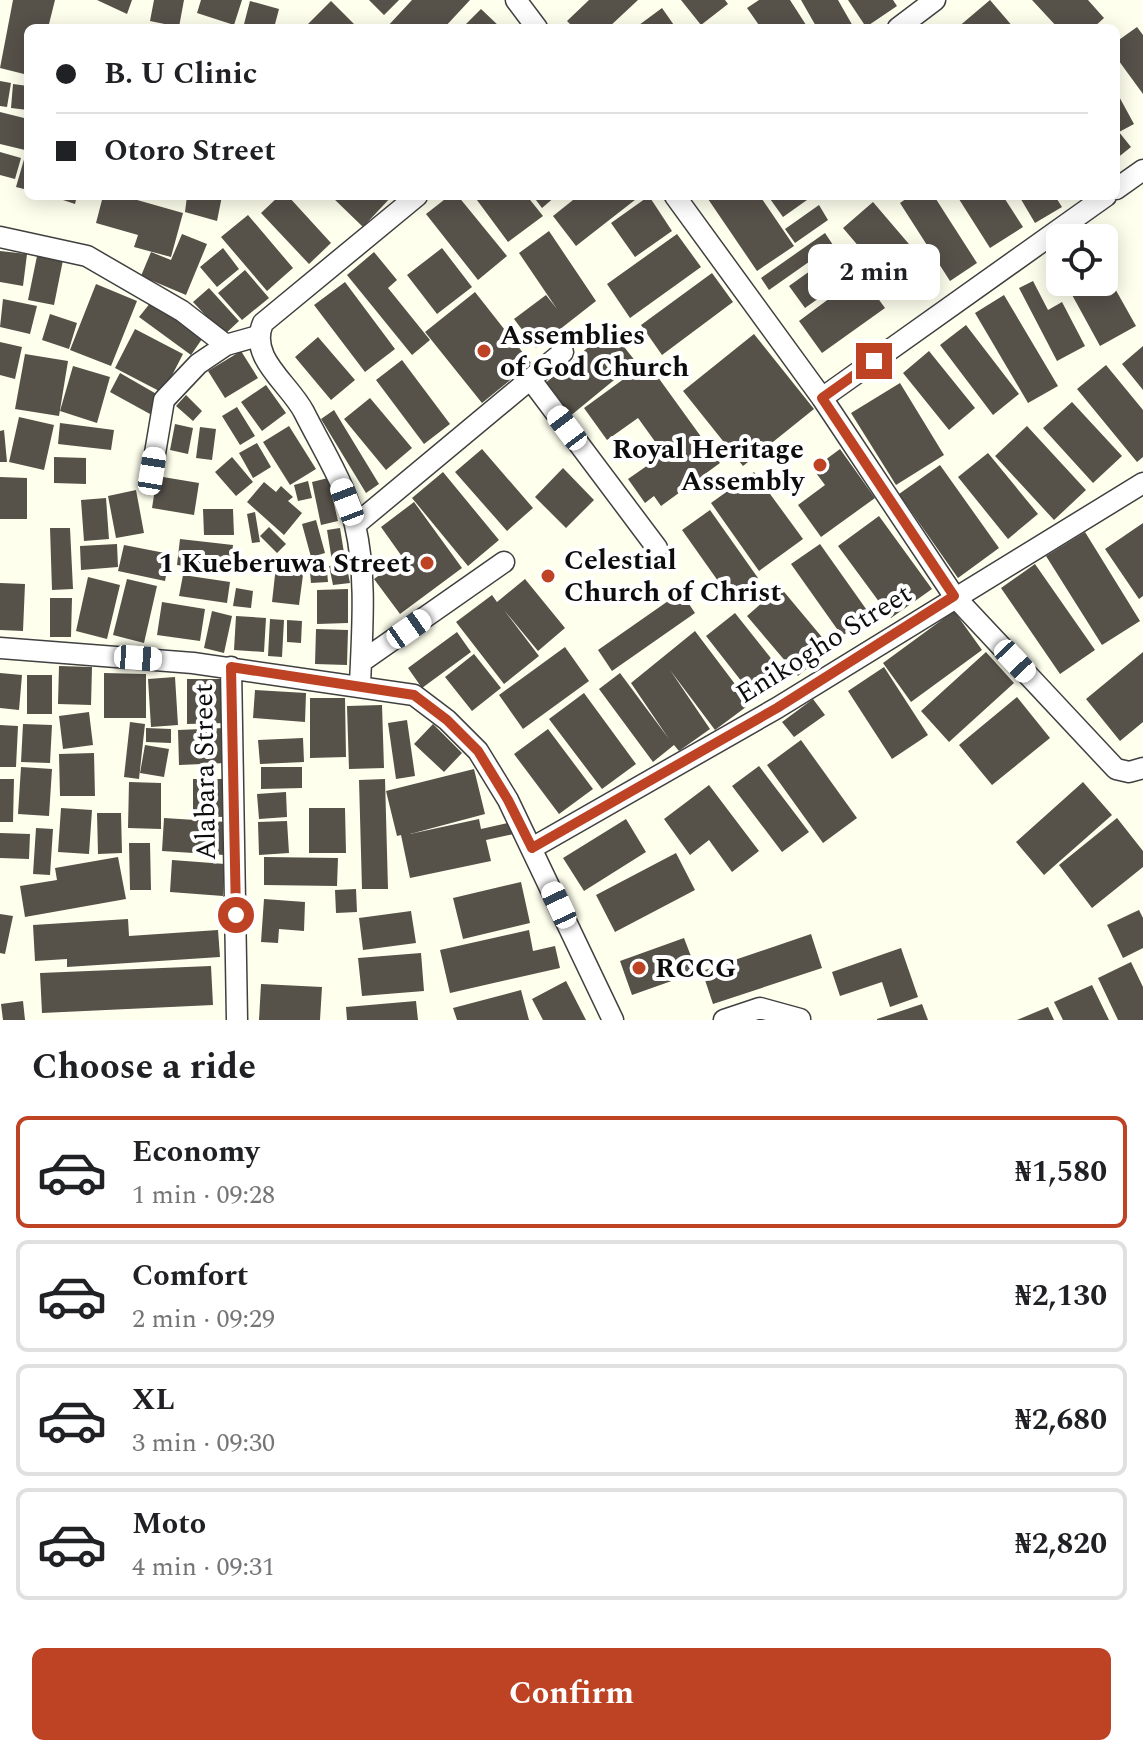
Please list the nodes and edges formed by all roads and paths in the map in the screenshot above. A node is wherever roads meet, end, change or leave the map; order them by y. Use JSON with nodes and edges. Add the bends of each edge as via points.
{"nodes":[{"id":1,"x":516,"y":0,"type":"edge"},
{"id":2,"x":935,"y":0,"type":"edge"},
{"id":3,"x":534,"y":24,"type":"edge"},
{"id":4,"x":903,"y":24,"type":"edge"},
{"id":5,"x":1143,"y":170,"type":"edge"},
{"id":6,"x":1120,"y":186,"type":"edge"},
{"id":7,"x":412,"y":200,"type":"edge"},
{"id":8,"x":679,"y":200,"type":"edge"},
{"id":9,"x":1100,"y":200,"type":"edge"},
{"id":10,"x":0,"y":237,"type":"edge"},
{"id":11,"x":258,"y":336,"type":"junction"},
{"id":12,"x":226,"y":345,"type":"junction"},
{"id":13,"x":563,"y":352,"type":"dead end"},
{"id":14,"x":531,"y":380,"type":"junction"},
{"id":15,"x":822,"y":398,"type":"junction"},
{"id":16,"x":152,"y":471,"type":"dead end"},
{"id":17,"x":1143,"y":483,"type":"edge"},
{"id":18,"x":355,"y":525,"type":"junction"},
{"id":19,"x":657,"y":548,"type":"dead end"},
{"id":20,"x":504,"y":562,"type":"dead end"},
{"id":21,"x":954,"y":596,"type":"junction"},
{"id":22,"x":0,"y":648,"type":"edge"},
{"id":23,"x":361,"y":662,"type":"junction"},
{"id":24,"x":231,"y":667,"type":"junction"},
{"id":25,"x":360,"y":685,"type":"junction"},
{"id":26,"x":1143,"y":768,"type":"edge"},
{"id":27,"x":532,"y":848,"type":"junction"},
{"id":28,"x":800,"y":1019,"type":"edge"},
{"id":29,"x":237,"y":1020,"type":"edge"},
{"id":30,"x":613,"y":1020,"type":"edge"},
{"id":31,"x":724,"y":1020,"type":"edge"}],
"edges":[{"from":1,"to":3,"type":"street"},
{"from":2,"to":4,"type":"street"},
{"from":5,"to":6,"type":"street"},
{"from":7,"to":11,"type":"street","via":[[263,323]]},
{"from":8,"to":15,"type":"street"},
{"from":9,"to":15,"type":"street"},
{"from":10,"to":12,"type":"street","via":[[87,256],[182,311]]},
{"from":11,"to":12,"type":"street"},
{"from":11,"to":18,"type":"street","via":[[259,350],[298,401],[338,478]]},
{"from":12,"to":16,"type":"street","via":[[198,364],[164,400]]},
{"from":13,"to":14,"type":"street"},
{"from":14,"to":18,"type":"street"},
{"from":14,"to":19,"type":"street"},
{"from":15,"to":21,"type":"street"},
{"from":17,"to":21,"type":"street","name":"Enikogho Street"},
{"from":18,"to":23,"type":"street","via":[[363,616]]},
{"from":20,"to":23,"type":"street"},
{"from":21,"to":26,"type":"street","via":[[1116,769]]},
{"from":21,"to":27,"type":"street","name":"Enikogho Street","via":[[777,708]]},
{"from":22,"to":24,"type":"street"},
{"from":23,"to":25,"type":"street"},
{"from":24,"to":25,"type":"street"},
{"from":24,"to":29,"type":"street","name":"Alabara Street"},
{"from":25,"to":27,"type":"street","via":[[414,695],[447,720],[478,751]]},
{"from":27,"to":30,"type":"street"},
{"from":28,"to":31,"type":"street","via":[[760,1008]]}]}
